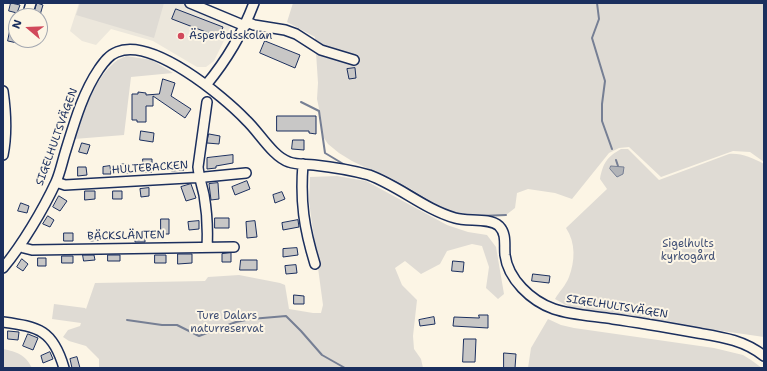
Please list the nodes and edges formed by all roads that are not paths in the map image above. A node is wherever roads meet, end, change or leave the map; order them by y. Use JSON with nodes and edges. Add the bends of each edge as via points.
{"nodes":[{"id":1,"x":190,"y":3,"type":"edge"},
{"id":2,"x":254,"y":3,"type":"edge"},
{"id":3,"x":246,"y":24,"type":"junction"},
{"id":4,"x":354,"y":60,"type":"dead end"},
{"id":5,"x":206,"y":85,"type":"junction"},
{"id":6,"x":3,"y":91,"type":"edge"},
{"id":7,"x":206,"y":102,"type":"dead end"},
{"id":8,"x":3,"y":155,"type":"edge"},
{"id":9,"x":303,"y":164,"type":"junction"},
{"id":10,"x":246,"y":173,"type":"dead end"},
{"id":11,"x":199,"y":177,"type":"junction"},
{"id":12,"x":56,"y":182,"type":"junction"},
{"id":13,"x":20,"y":246,"type":"junction"},
{"id":14,"x":234,"y":246,"type":"dead end"},
{"id":15,"x":207,"y":247,"type":"junction"},
{"id":16,"x":315,"y":264,"type":"dead end"},
{"id":17,"x":3,"y":268,"type":"edge"},
{"id":18,"x":3,"y":322,"type":"edge"},
{"id":19,"x":764,"y":356,"type":"edge"},
{"id":20,"x":64,"y":368,"type":"edge"}],
"edges":[{"from":1,"to":3,"type":"street"},
{"from":2,"to":3,"type":"street"},
{"from":3,"to":4,"type":"street","via":[[285,30],[321,50]]},
{"from":3,"to":5,"type":"street","via":[[222,65]]},
{"from":5,"to":9,"type":"street","name":"SIGELHULTSVÄGEN","via":[[248,121],[281,158]]},
{"from":5,"to":12,"type":"street","name":"SIGELHULTSVÄGEN","via":[[148,52],[125,49],[110,55],[93,78],[82,103]]},
{"from":6,"to":8,"type":"street"},
{"from":7,"to":11,"type":"street"},
{"from":9,"to":16,"type":"street","via":[[303,212]]},
{"from":9,"to":19,"type":"street","name":"SIGELHULTSVÄGEN","via":[[333,167],[366,175],[391,185],[451,217],[497,225],[504,235],[506,259],[514,278],[526,292],[548,306],[565,312],[725,337],[746,344]]},
{"from":10,"to":11,"type":"street","name":"HULTEBACKEN"},
{"from":11,"to":12,"type":"street","name":"HULTEBACKEN","via":[[65,185]]},
{"from":11,"to":15,"type":"street","via":[[206,212]]},
{"from":12,"to":13,"type":"street","name":"SIGELHULTSVÄGEN"},
{"from":13,"to":15,"type":"street","name":"BÄCKSLÄNTEN","via":[[32,250]]},
{"from":13,"to":17,"type":"street","name":"SIGELHULTSVÄGEN"},
{"from":14,"to":15,"type":"street","name":"BÄCKSLÄNTEN"},
{"from":18,"to":20,"type":"street","via":[[33,327],[44,333],[56,346]]}]}
